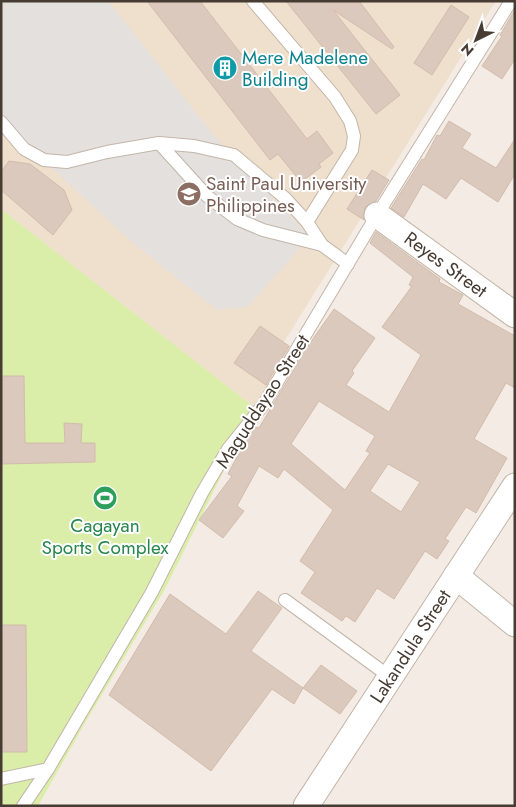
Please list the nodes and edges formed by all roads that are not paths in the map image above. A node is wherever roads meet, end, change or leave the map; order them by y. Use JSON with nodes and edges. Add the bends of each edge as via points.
{"nodes":[{"id":1,"x":253,"y":1,"type":"edge"},
{"id":2,"x":511,"y":1,"type":"edge"},
{"id":3,"x":1,"y":122,"type":"edge"},
{"id":4,"x":159,"y":143,"type":"junction"},
{"id":5,"x":377,"y":215,"type":"junction"},
{"id":6,"x":307,"y":222,"type":"junction"},
{"id":7,"x":322,"y":245,"type":"junction"},
{"id":8,"x":348,"y":264,"type":"junction"},
{"id":9,"x":515,"y":315,"type":"edge"},
{"id":10,"x":515,"y":486,"type":"edge"},
{"id":11,"x":456,"y":576,"type":"junction"},
{"id":12,"x":285,"y":600,"type":"dead end"},
{"id":13,"x":515,"y":624,"type":"edge"},
{"id":14,"x":390,"y":677,"type":"junction"},
{"id":15,"x":48,"y":769,"type":"junction"},
{"id":16,"x":1,"y":780,"type":"edge"},
{"id":17,"x":23,"y":806,"type":"edge"},
{"id":18,"x":306,"y":806,"type":"edge"}],
"edges":[{"from":1,"to":6,"type":"lane","via":[[335,97],[350,121],[354,136],[352,150]]},
{"from":2,"to":5,"type":"lane","name":"Maguddayao Street"},
{"from":3,"to":4,"type":"lane","via":[[24,149],[44,160],[67,162]]},
{"from":4,"to":6,"type":"lane","via":[[194,146],[234,155],[260,175]]},
{"from":4,"to":7,"type":"lane","via":[[206,196],[237,219],[264,230]]},
{"from":5,"to":8,"type":"lane","name":"Maguddayao Street"},
{"from":5,"to":9,"type":"street","name":"Reyes Street"},
{"from":6,"to":7,"type":"lane"},
{"from":7,"to":8,"type":"lane"},
{"from":8,"to":15,"type":"lane","name":"Maguddayao Street","via":[[264,404],[228,449],[152,592]]},
{"from":10,"to":11,"type":"street","name":"Lakandula Street"},
{"from":11,"to":13,"type":"street"},
{"from":11,"to":14,"type":"street","name":"Lakandula Street"},
{"from":12,"to":14,"type":"lane"},
{"from":14,"to":18,"type":"street","name":"Lakandula Street"},
{"from":15,"to":16,"type":"lane"},
{"from":15,"to":17,"type":"lane","name":"Maguddayao Street"}]}
